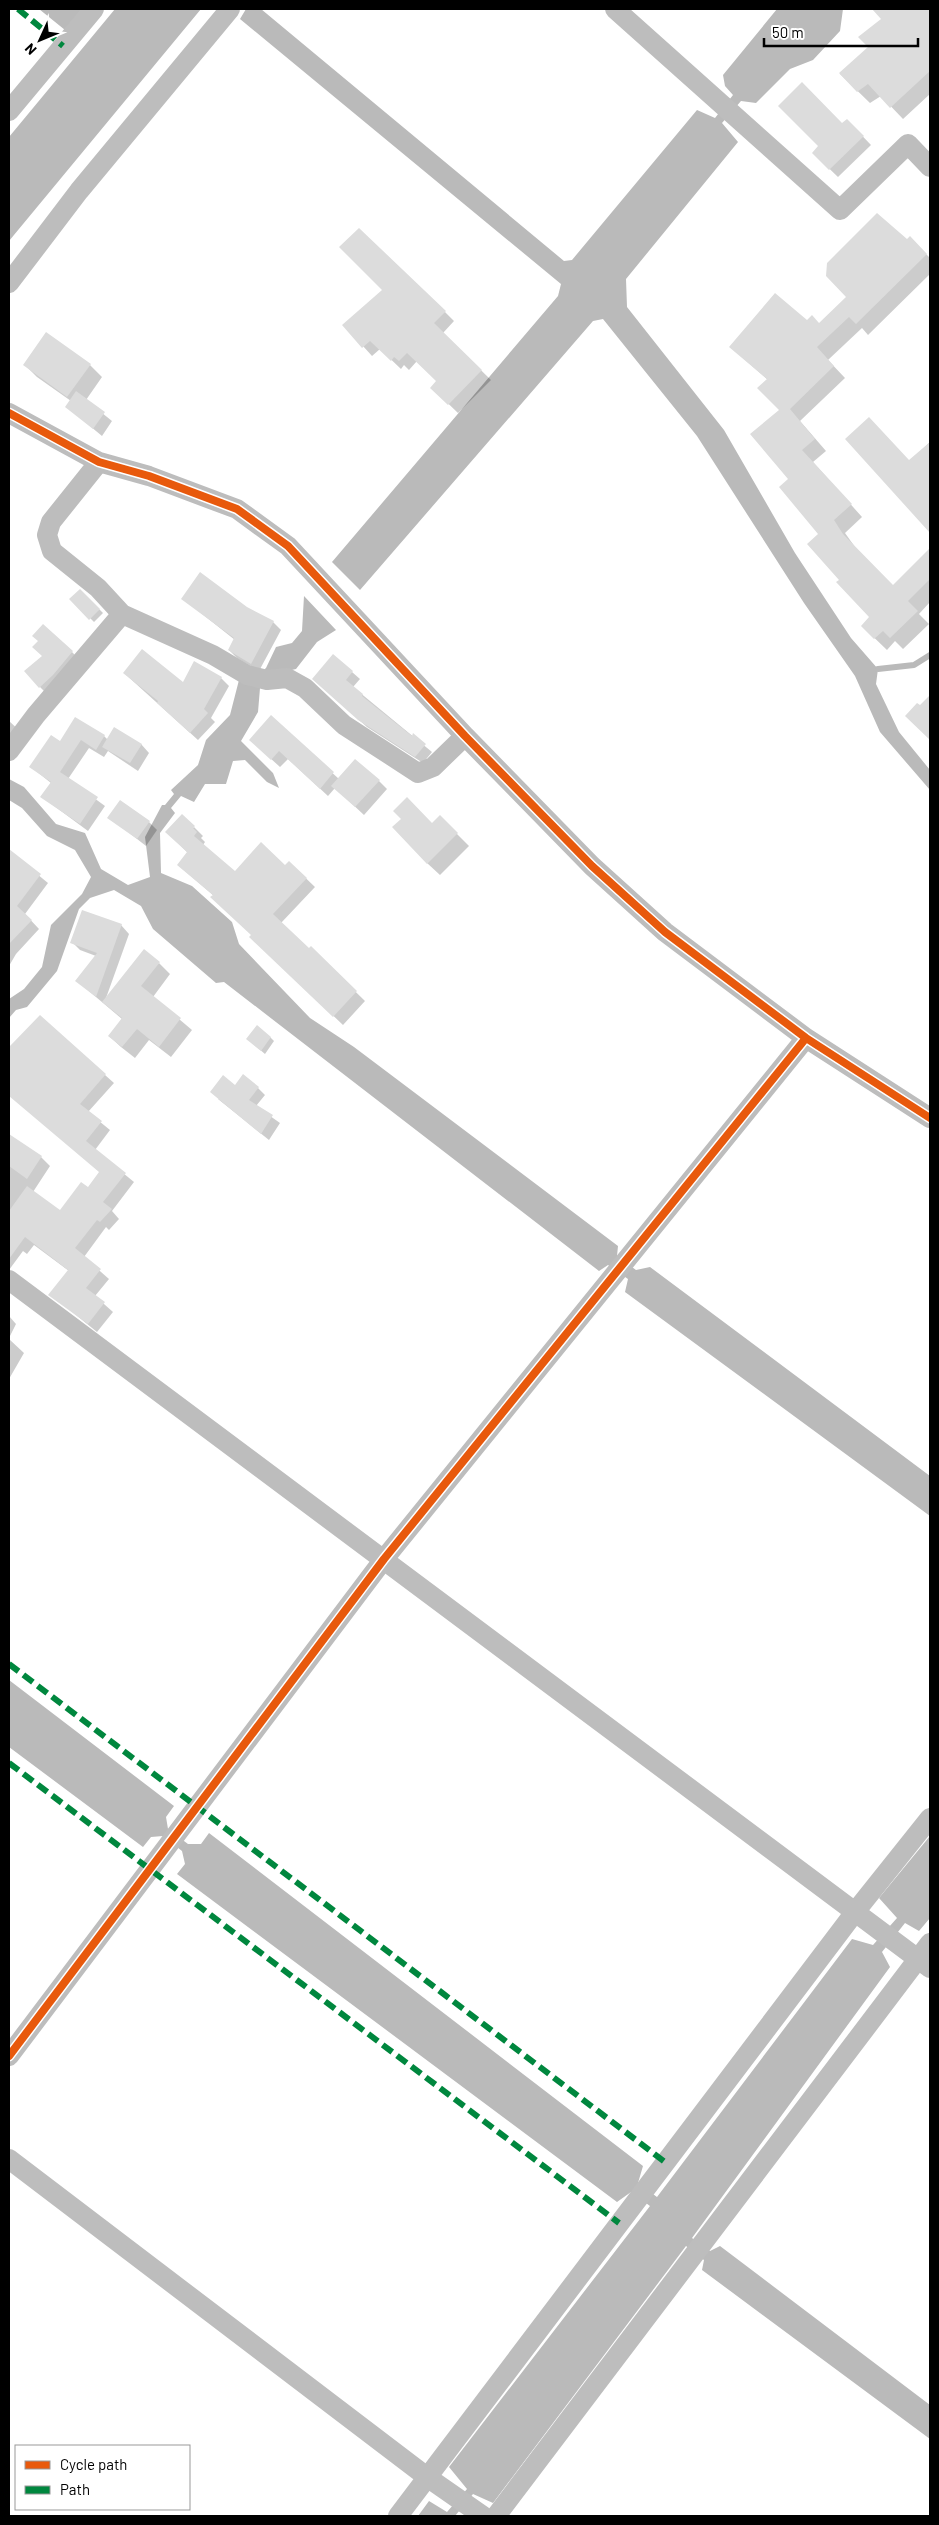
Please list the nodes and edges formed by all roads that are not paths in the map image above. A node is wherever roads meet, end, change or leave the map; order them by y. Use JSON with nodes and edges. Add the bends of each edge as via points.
{"nodes":[{"id":1,"x":94,"y":9,"type":"edge"},
{"id":2,"x":230,"y":9,"type":"edge"},
{"id":3,"x":615,"y":9,"type":"edge"},
{"id":4,"x":9,"y":111,"type":"edge"},
{"id":5,"x":930,"y":168,"type":"edge"},
{"id":6,"x":9,"y":282,"type":"edge"},
{"id":7,"x":9,"y":413,"type":"edge"},
{"id":8,"x":99,"y":462,"type":"junction"},
{"id":9,"x":122,"y":614,"type":"junction"},
{"id":10,"x":465,"y":736,"type":"junction"},
{"id":11,"x":9,"y":752,"type":"edge"},
{"id":12,"x":806,"y":1038,"type":"junction"},
{"id":13,"x":930,"y":1118,"type":"edge"},
{"id":14,"x":9,"y":1280,"type":"edge"},
{"id":15,"x":384,"y":1559,"type":"junction"},
{"id":16,"x":930,"y":1818,"type":"edge"},
{"id":17,"x":855,"y":1912,"type":"junction"},
{"id":18,"x":930,"y":1943,"type":"edge"},
{"id":19,"x":917,"y":1958,"type":"edge"},
{"id":20,"x":9,"y":2056,"type":"edge"},
{"id":21,"x":9,"y":2159,"type":"edge"},
{"id":22,"x":427,"y":2477,"type":"junction"},
{"id":23,"x":477,"y":2512,"type":"edge"},
{"id":24,"x":398,"y":2516,"type":"edge"},
{"id":25,"x":496,"y":2516,"type":"edge"}],
"edges":[{"from":1,"to":4,"type":"street"},
{"from":2,"to":6,"type":"street","via":[[79,191]]},
{"from":3,"to":5,"type":"street","via":[[840,210],[908,144]]},
{"from":7,"to":8,"type":"street"},
{"from":8,"to":9,"type":"street","via":[[52,522],[47,535],[52,551],[98,588]]},
{"from":8,"to":10,"type":"street","via":[[149,476],[236,509],[288,546]]},
{"from":9,"to":10,"type":"street","via":[[260,678],[287,678],[305,688],[344,725],[418,773],[433,767]]},
{"from":9,"to":11,"type":"street","via":[[36,715]]},
{"from":10,"to":12,"type":"street","via":[[592,866],[665,932]]},
{"from":12,"to":13,"type":"street"},
{"from":12,"to":15,"type":"street"},
{"from":14,"to":15,"type":"street"},
{"from":15,"to":17,"type":"street"},
{"from":15,"to":20,"type":"street"},
{"from":16,"to":17,"type":"street"},
{"from":17,"to":19,"type":"street"},
{"from":17,"to":22,"type":"street"},
{"from":18,"to":19,"type":"street"},
{"from":19,"to":25,"type":"street"},
{"from":21,"to":22,"type":"street"},
{"from":22,"to":23,"type":"street"},
{"from":22,"to":24,"type":"street"}]}
